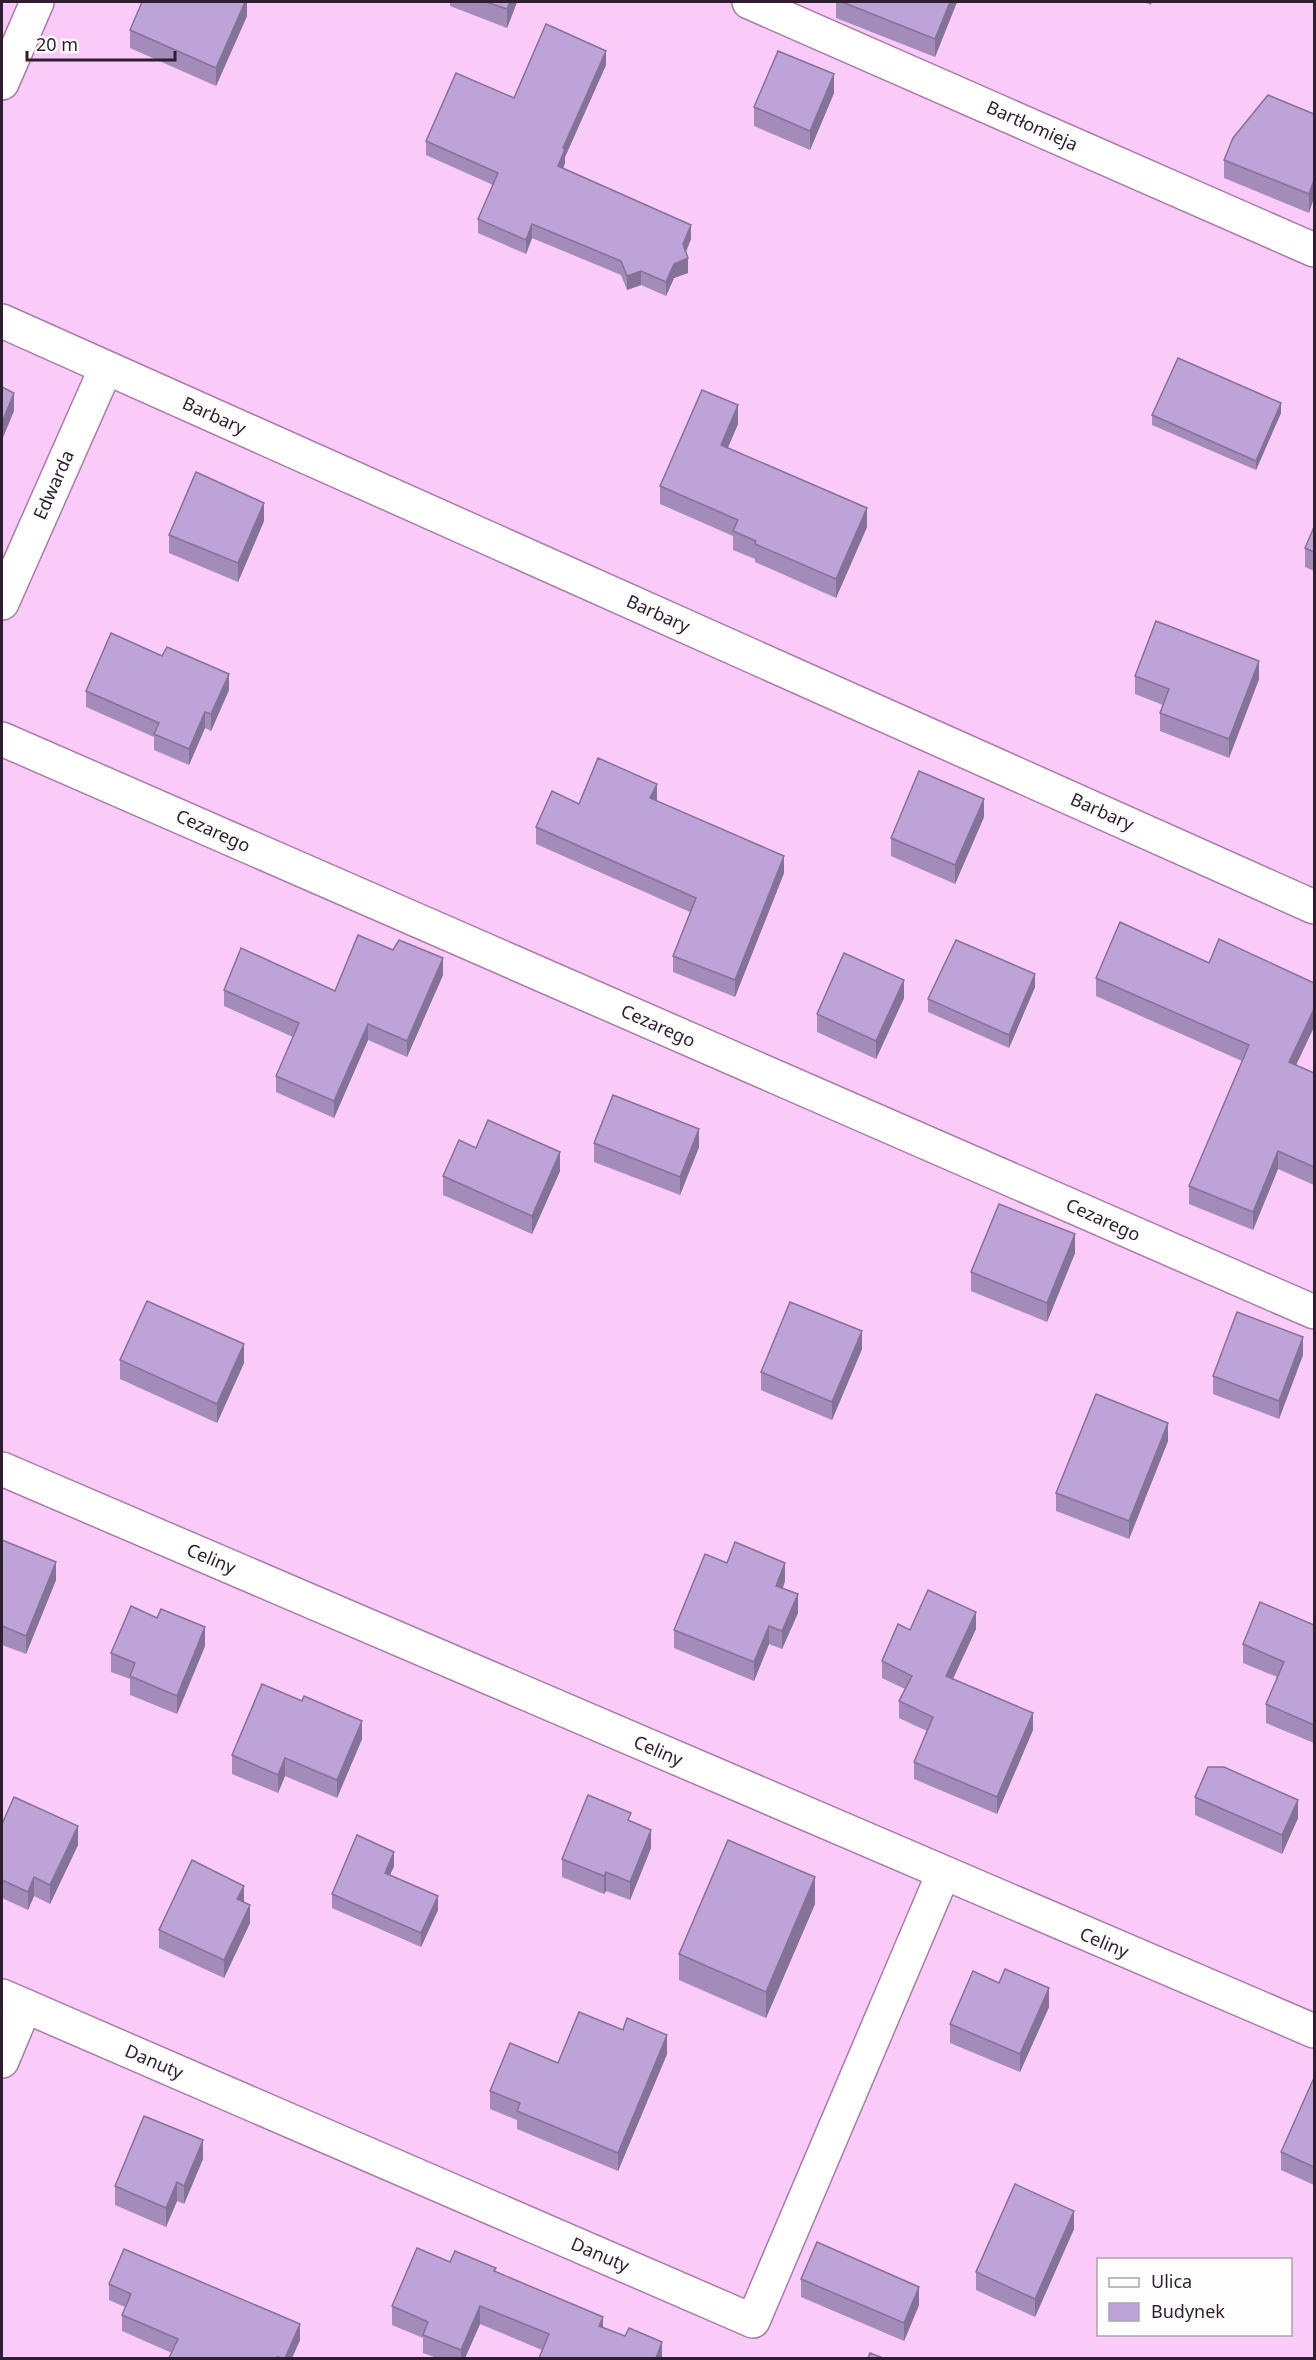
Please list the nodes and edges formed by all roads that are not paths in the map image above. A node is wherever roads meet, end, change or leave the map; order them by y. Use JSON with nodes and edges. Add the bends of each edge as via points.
{"nodes":[{"id":1,"x":37,"y":2,"type":"edge"},
{"id":2,"x":749,"y":2,"type":"edge"},
{"id":3,"x":2,"y":82,"type":"edge"},
{"id":4,"x":1314,"y":250,"type":"edge"},
{"id":5,"x":2,"y":321,"type":"edge"},
{"id":6,"x":106,"y":368,"type":"junction"},
{"id":7,"x":2,"y":603,"type":"edge"},
{"id":8,"x":2,"y":739,"type":"edge"},
{"id":9,"x":1314,"y":907,"type":"edge"},
{"id":10,"x":1314,"y":1312,"type":"edge"},
{"id":11,"x":2,"y":1470,"type":"edge"},
{"id":12,"x":943,"y":1874,"type":"junction"},
{"id":13,"x":13,"y":2001,"type":"edge"},
{"id":14,"x":1314,"y":2031,"type":"edge"},
{"id":15,"x":2,"y":2061,"type":"edge"}],
"edges":[{"from":1,"to":3,"type":"street"},
{"from":2,"to":4,"type":"street","name":"Bartłomieja"},
{"from":5,"to":6,"type":"street","name":"Barbary"},
{"from":6,"to":7,"type":"street","name":"Edwarda"},
{"from":6,"to":9,"type":"street","name":"Barbary"},
{"from":8,"to":10,"type":"street","name":"Cezarego"},
{"from":11,"to":12,"type":"street","name":"Celiny"},
{"from":12,"to":13,"type":"street","name":"Danuty","via":[[753,2321]]},
{"from":12,"to":14,"type":"street","name":"Celiny"},
{"from":13,"to":15,"type":"street"}]}
